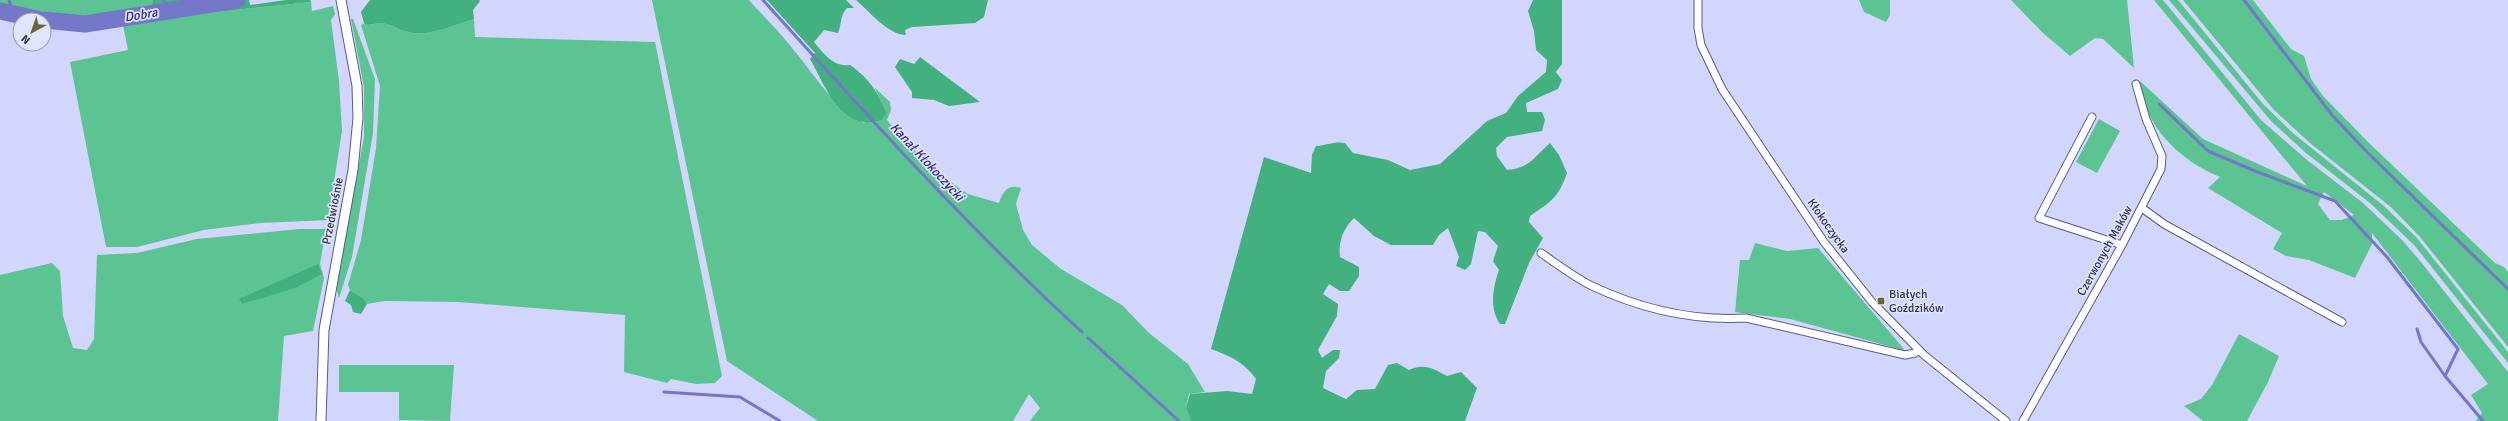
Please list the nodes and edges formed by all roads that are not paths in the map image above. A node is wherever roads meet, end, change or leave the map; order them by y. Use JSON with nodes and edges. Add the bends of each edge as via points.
{"nodes":[{"id":1,"x":1698,"y":0,"type":"edge"},
{"id":2,"x":341,"y":3,"type":"edge"},
{"id":3,"x":2136,"y":84,"type":"dead end"},
{"id":4,"x":2092,"y":117,"type":"dead end"},
{"id":5,"x":2142,"y":208,"type":"junction"},
{"id":6,"x":2122,"y":245,"type":"junction"},
{"id":7,"x":1541,"y":253,"type":"dead end"},
{"id":8,"x":2342,"y":322,"type":"dead end"},
{"id":9,"x":1919,"y":350,"type":"junction"},
{"id":10,"x":321,"y":421,"type":"edge"},
{"id":11,"x":2006,"y":421,"type":"edge"},
{"id":12,"x":2023,"y":421,"type":"edge"}],
"edges":[{"from":1,"to":9,"type":"street","name":"Kłokoczycka","via":[[1701,45],[1722,89],[1824,242],[1872,302]]},
{"from":2,"to":10,"type":"street","name":"Przedwiośnie","via":[[357,86],[358,118],[353,170],[324,330]]},
{"from":3,"to":5,"type":"street","name":"Czerwonych Maków","via":[[2163,163]]},
{"from":4,"to":6,"type":"street","via":[[2039,218]]},
{"from":5,"to":6,"type":"street","name":"Czerwonych Maków"},
{"from":5,"to":8,"type":"street","via":[[2164,224]]},
{"from":6,"to":12,"type":"street","name":"Czerwonych Maków"},
{"from":7,"to":9,"type":"street","via":[[1593,286],[1671,314],[1721,319],[1746,318],[1905,355]]},
{"from":9,"to":11,"type":"street","name":"Kłokoczycka","via":[[1935,366]]}]}
